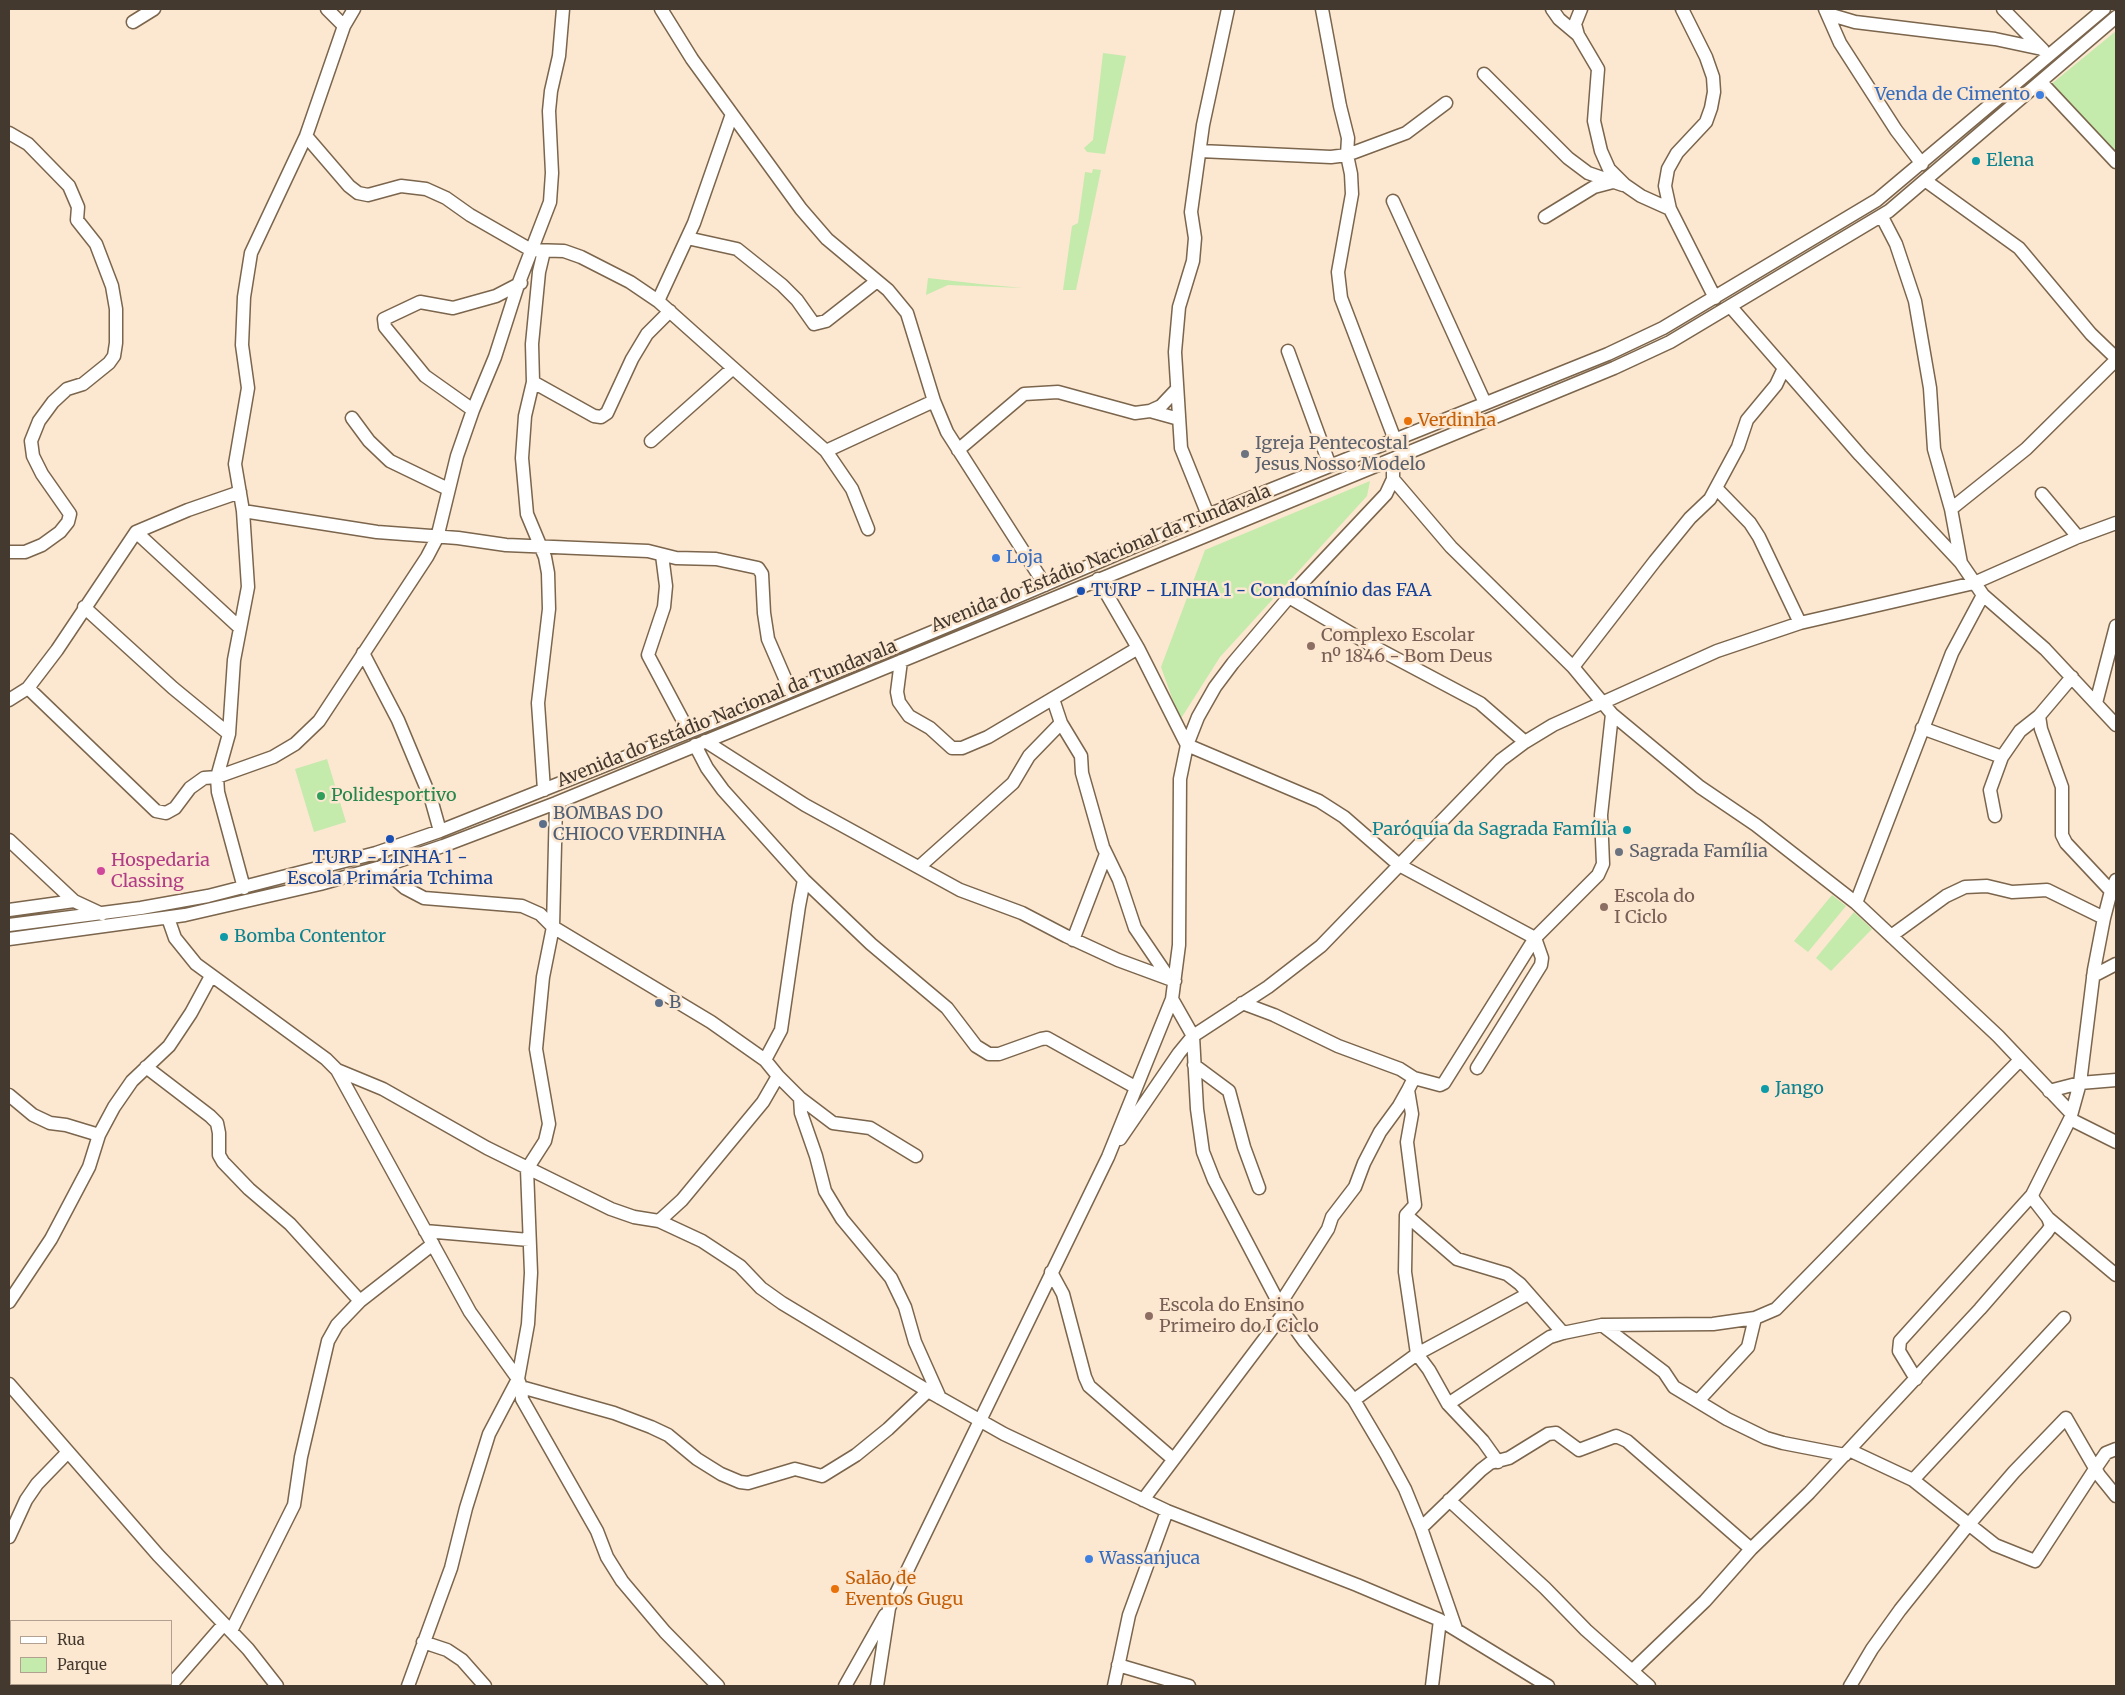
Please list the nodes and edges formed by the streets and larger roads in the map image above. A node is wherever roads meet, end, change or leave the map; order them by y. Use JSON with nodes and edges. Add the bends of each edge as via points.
{"nodes":[{"id":1,"x":154,"y":9,"type":"edge"},
{"id":2,"x":327,"y":9,"type":"edge"},
{"id":3,"x":354,"y":9,"type":"edge"},
{"id":4,"x":563,"y":9,"type":"edge"},
{"id":5,"x":662,"y":9,"type":"edge"},
{"id":6,"x":1228,"y":9,"type":"edge"},
{"id":7,"x":1322,"y":9,"type":"edge"},
{"id":8,"x":1552,"y":9,"type":"edge"},
{"id":9,"x":1581,"y":9,"type":"edge"},
{"id":10,"x":1682,"y":9,"type":"edge"},
{"id":11,"x":2003,"y":9,"type":"edge"},
{"id":12,"x":2104,"y":9,"type":"edge"},
{"id":13,"x":1826,"y":11,"type":"edge"},
{"id":14,"x":2116,"y":17,"type":"edge"},
{"id":15,"x":134,"y":22,"type":"dead end"},
{"id":16,"x":344,"y":26,"type":"junction"},
{"id":17,"x":1578,"y":35,"type":"junction"},
{"id":18,"x":2046,"y":53,"type":"junction"},
{"id":19,"x":1484,"y":74,"type":"dead end"},
{"id":20,"x":2041,"y":82,"type":"junction"},
{"id":21,"x":1446,"y":103,"type":"dead end"},
{"id":22,"x":732,"y":114,"type":"junction"},
{"id":23,"x":9,"y":133,"type":"edge"},
{"id":24,"x":306,"y":136,"type":"junction"},
{"id":25,"x":1200,"y":151,"type":"junction"},
{"id":26,"x":1347,"y":155,"type":"junction"},
{"id":27,"x":2116,"y":162,"type":"edge"},
{"id":28,"x":1922,"y":164,"type":"junction"},
{"id":29,"x":1926,"y":181,"type":"junction"},
{"id":30,"x":1619,"y":184,"type":"junction"},
{"id":31,"x":1393,"y":201,"type":"dead end"},
{"id":32,"x":1670,"y":209,"type":"junction"},
{"id":33,"x":1882,"y":216,"type":"junction"},
{"id":34,"x":1546,"y":217,"type":"dead end"},
{"id":35,"x":687,"y":238,"type":"junction"},
{"id":36,"x":537,"y":251,"type":"junction"},
{"id":37,"x":538,"y":272,"type":"junction"},
{"id":38,"x":877,"y":281,"type":"junction"},
{"id":39,"x":518,"y":285,"type":"junction"},
{"id":40,"x":1715,"y":298,"type":"junction"},
{"id":41,"x":658,"y":301,"type":"junction"},
{"id":42,"x":1730,"y":306,"type":"junction"},
{"id":43,"x":670,"y":311,"type":"junction"},
{"id":44,"x":1288,"y":351,"type":"dead end"},
{"id":45,"x":2116,"y":356,"type":"edge"},
{"id":46,"x":1784,"y":368,"type":"junction"},
{"id":47,"x":732,"y":369,"type":"junction"},
{"id":48,"x":533,"y":382,"type":"junction"},
{"id":49,"x":1178,"y":389,"type":"junction"},
{"id":50,"x":934,"y":401,"type":"junction"},
{"id":51,"x":1484,"y":403,"type":"junction"},
{"id":52,"x":473,"y":410,"type":"junction"},
{"id":53,"x":1150,"y":411,"type":"junction"},
{"id":54,"x":352,"y":418,"type":"dead end"},
{"id":55,"x":1179,"y":419,"type":"junction"},
{"id":56,"x":1395,"y":440,"type":"junction"},
{"id":57,"x":652,"y":441,"type":"dead end"},
{"id":58,"x":958,"y":450,"type":"junction"},
{"id":59,"x":826,"y":451,"type":"junction"},
{"id":60,"x":1393,"y":459,"type":"junction"},
{"id":61,"x":1330,"y":466,"type":"junction"},
{"id":62,"x":1392,"y":479,"type":"junction"},
{"id":63,"x":448,"y":489,"type":"junction"},
{"id":64,"x":1717,"y":489,"type":"junction"},
{"id":65,"x":240,"y":492,"type":"junction"},
{"id":66,"x":2042,"y":494,"type":"dead end"},
{"id":67,"x":1951,"y":509,"type":"junction"},
{"id":68,"x":243,"y":511,"type":"junction"},
{"id":69,"x":1208,"y":515,"type":"junction"},
{"id":70,"x":2116,"y":523,"type":"edge"},
{"id":71,"x":868,"y":529,"type":"dead end"},
{"id":72,"x":136,"y":532,"type":"junction"},
{"id":73,"x":2078,"y":537,"type":"junction"},
{"id":74,"x":437,"y":538,"type":"junction"},
{"id":75,"x":540,"y":547,"type":"junction"},
{"id":76,"x":9,"y":552,"type":"edge"},
{"id":77,"x":662,"y":555,"type":"junction"},
{"id":78,"x":1961,"y":563,"type":"junction"},
{"id":79,"x":1098,"y":578,"type":"junction"},
{"id":80,"x":1974,"y":583,"type":"junction"},
{"id":81,"x":1045,"y":585,"type":"junction"},
{"id":82,"x":1984,"y":595,"type":"junction"},
{"id":83,"x":1289,"y":597,"type":"junction"},
{"id":84,"x":84,"y":607,"type":"junction"},
{"id":85,"x":1800,"y":623,"type":"junction"},
{"id":86,"x":2116,"y":626,"type":"edge"},
{"id":87,"x":240,"y":628,"type":"junction"},
{"id":88,"x":1138,"y":648,"type":"junction"},
{"id":89,"x":363,"y":653,"type":"junction"},
{"id":90,"x":901,"y":661,"type":"junction"},
{"id":91,"x":1573,"y":667,"type":"junction"},
{"id":92,"x":2072,"y":677,"type":"junction"},
{"id":93,"x":28,"y":688,"type":"junction"},
{"id":94,"x":790,"y":690,"type":"junction"},
{"id":95,"x":1052,"y":699,"type":"junction"},
{"id":96,"x":9,"y":700,"type":"edge"},
{"id":97,"x":1604,"y":702,"type":"junction"},
{"id":98,"x":2096,"y":703,"type":"junction"},
{"id":99,"x":1612,"y":714,"type":"junction"},
{"id":100,"x":2039,"y":716,"type":"junction"},
{"id":101,"x":1061,"y":723,"type":"junction"},
{"id":102,"x":2116,"y":725,"type":"edge"},
{"id":103,"x":1922,"y":728,"type":"junction"},
{"id":104,"x":689,"y":732,"type":"junction"},
{"id":105,"x":229,"y":734,"type":"junction"},
{"id":106,"x":1525,"y":742,"type":"junction"},
{"id":107,"x":700,"y":743,"type":"junction"},
{"id":108,"x":1187,"y":745,"type":"junction"},
{"id":109,"x":2002,"y":757,"type":"junction"},
{"id":110,"x":217,"y":777,"type":"junction"},
{"id":111,"x":544,"y":790,"type":"junction"},
{"id":112,"x":556,"y":803,"type":"junction"},
{"id":113,"x":1995,"y":816,"type":"dead end"},
{"id":114,"x":440,"y":831,"type":"junction"},
{"id":115,"x":9,"y":840,"type":"edge"},
{"id":116,"x":1106,"y":854,"type":"junction"},
{"id":117,"x":1399,"y":866,"type":"junction"},
{"id":118,"x":381,"y":867,"type":"junction"},
{"id":119,"x":919,"y":867,"type":"junction"},
{"id":120,"x":804,"y":880,"type":"junction"},
{"id":121,"x":2114,"y":885,"type":"edge"},
{"id":122,"x":244,"y":888,"type":"junction"},
{"id":123,"x":74,"y":901,"type":"junction"},
{"id":124,"x":1856,"y":904,"type":"junction"},
{"id":125,"x":9,"y":910,"type":"edge"},
{"id":126,"x":102,"y":914,"type":"junction"},
{"id":127,"x":168,"y":918,"type":"junction"},
{"id":128,"x":2104,"y":918,"type":"junction"},
{"id":129,"x":9,"y":925,"type":"edge"},
{"id":130,"x":553,"y":927,"type":"junction"},
{"id":131,"x":1891,"y":936,"type":"junction"},
{"id":132,"x":1535,"y":938,"type":"junction"},
{"id":133,"x":9,"y":939,"type":"edge"},
{"id":134,"x":1074,"y":940,"type":"junction"},
{"id":135,"x":2116,"y":964,"type":"edge"},
{"id":136,"x":212,"y":976,"type":"junction"},
{"id":137,"x":2093,"y":976,"type":"junction"},
{"id":138,"x":1172,"y":979,"type":"junction"},
{"id":139,"x":1172,"y":999,"type":"junction"},
{"id":140,"x":1242,"y":1003,"type":"junction"},
{"id":141,"x":1193,"y":1036,"type":"junction"},
{"id":142,"x":765,"y":1060,"type":"junction"},
{"id":143,"x":2019,"y":1061,"type":"junction"},
{"id":144,"x":1194,"y":1065,"type":"junction"},
{"id":145,"x":146,"y":1067,"type":"junction"},
{"id":146,"x":1477,"y":1068,"type":"dead end"},
{"id":147,"x":337,"y":1070,"type":"junction"},
{"id":148,"x":778,"y":1076,"type":"junction"},
{"id":149,"x":1414,"y":1078,"type":"junction"},
{"id":150,"x":2116,"y":1080,"type":"edge"},
{"id":151,"x":2080,"y":1083,"type":"junction"},
{"id":152,"x":1135,"y":1087,"type":"junction"},
{"id":153,"x":1408,"y":1090,"type":"junction"},
{"id":154,"x":2049,"y":1091,"type":"junction"},
{"id":155,"x":9,"y":1096,"type":"edge"},
{"id":156,"x":800,"y":1098,"type":"junction"},
{"id":157,"x":2070,"y":1116,"type":"junction"},
{"id":158,"x":99,"y":1135,"type":"junction"},
{"id":159,"x":2116,"y":1142,"type":"edge"},
{"id":160,"x":916,"y":1156,"type":"dead end"},
{"id":161,"x":1108,"y":1157,"type":"junction"},
{"id":162,"x":527,"y":1169,"type":"junction"},
{"id":163,"x":1259,"y":1188,"type":"dead end"},
{"id":164,"x":2032,"y":1195,"type":"junction"},
{"id":165,"x":1406,"y":1214,"type":"junction"},
{"id":166,"x":2048,"y":1218,"type":"junction"},
{"id":167,"x":659,"y":1221,"type":"junction"},
{"id":168,"x":425,"y":1231,"type":"junction"},
{"id":169,"x":529,"y":1240,"type":"junction"},
{"id":170,"x":432,"y":1244,"type":"junction"},
{"id":171,"x":1051,"y":1272,"type":"junction"},
{"id":172,"x":2116,"y":1276,"type":"edge"},
{"id":173,"x":1528,"y":1294,"type":"junction"},
{"id":174,"x":360,"y":1301,"type":"junction"},
{"id":175,"x":9,"y":1302,"type":"edge"},
{"id":176,"x":1282,"y":1308,"type":"junction"},
{"id":177,"x":1755,"y":1318,"type":"junction"},
{"id":178,"x":2064,"y":1318,"type":"dead end"},
{"id":179,"x":1602,"y":1325,"type":"junction"},
{"id":180,"x":1563,"y":1333,"type":"junction"},
{"id":181,"x":1417,"y":1354,"type":"junction"},
{"id":182,"x":1916,"y":1379,"type":"junction"},
{"id":183,"x":520,"y":1383,"type":"junction"},
{"id":184,"x":9,"y":1384,"type":"edge"},
{"id":185,"x":928,"y":1391,"type":"junction"},
{"id":186,"x":940,"y":1398,"type":"junction"},
{"id":187,"x":1354,"y":1400,"type":"junction"},
{"id":188,"x":1700,"y":1400,"type":"junction"},
{"id":189,"x":1448,"y":1404,"type":"junction"},
{"id":190,"x":981,"y":1422,"type":"junction"},
{"id":191,"x":2116,"y":1449,"type":"edge"},
{"id":192,"x":67,"y":1453,"type":"junction"},
{"id":193,"x":1847,"y":1453,"type":"junction"},
{"id":194,"x":1173,"y":1459,"type":"junction"},
{"id":195,"x":1498,"y":1462,"type":"junction"},
{"id":196,"x":2095,"y":1469,"type":"junction"},
{"id":197,"x":1913,"y":1480,"type":"junction"},
{"id":198,"x":2116,"y":1496,"type":"edge"},
{"id":199,"x":1143,"y":1500,"type":"junction"},
{"id":200,"x":1449,"y":1500,"type":"junction"},
{"id":201,"x":1167,"y":1511,"type":"junction"},
{"id":202,"x":1969,"y":1525,"type":"junction"},
{"id":203,"x":1422,"y":1528,"type":"junction"},
{"id":204,"x":9,"y":1537,"type":"edge"},
{"id":205,"x":1751,"y":1549,"type":"junction"},
{"id":206,"x":889,"y":1608,"type":"junction"},
{"id":207,"x":1440,"y":1620,"type":"junction"},
{"id":208,"x":228,"y":1628,"type":"junction"},
{"id":209,"x":1456,"y":1629,"type":"junction"},
{"id":210,"x":423,"y":1642,"type":"junction"},
{"id":211,"x":1118,"y":1665,"type":"junction"},
{"id":212,"x":1633,"y":1670,"type":"junction"},
{"id":213,"x":172,"y":1684,"type":"edge"},
{"id":214,"x":277,"y":1686,"type":"edge"},
{"id":215,"x":408,"y":1686,"type":"edge"},
{"id":216,"x":485,"y":1686,"type":"edge"},
{"id":217,"x":718,"y":1686,"type":"edge"},
{"id":218,"x":845,"y":1686,"type":"edge"},
{"id":219,"x":876,"y":1686,"type":"edge"},
{"id":220,"x":1114,"y":1686,"type":"edge"},
{"id":221,"x":1189,"y":1686,"type":"edge"},
{"id":222,"x":1432,"y":1686,"type":"edge"},
{"id":223,"x":1548,"y":1686,"type":"edge"},
{"id":224,"x":1650,"y":1686,"type":"edge"},
{"id":225,"x":1850,"y":1686,"type":"edge"}],
"edges":[{"from":1,"to":15,"type":"street"},
{"from":2,"to":16,"type":"street"},
{"from":3,"to":16,"type":"street"},
{"from":4,"to":36,"type":"street","via":[[549,111],[550,202]]},
{"from":5,"to":22,"type":"street","via":[[692,59]]},
{"from":6,"to":25,"type":"street"},
{"from":7,"to":26,"type":"street","via":[[1348,138]]},
{"from":8,"to":17,"type":"street"},
{"from":9,"to":17,"type":"street","via":[[1575,24]]},
{"from":10,"to":32,"type":"street","via":[[1706,57],[1714,92],[1706,122],[1677,153],[1668,169],[1665,186]]},
{"from":11,"to":18,"type":"street"},
{"from":12,"to":18,"type":"street","name":"Avenida do Estádio Nacional da Tundavala"},
{"from":13,"to":18,"type":"street","via":[[1855,22],[1995,39]]},
{"from":13,"to":28,"type":"street","via":[[1840,43]]},
{"from":14,"to":20,"type":"street","name":"Avenida do Estádio Nacional da Tundavala"},
{"from":16,"to":24,"type":"street"},
{"from":17,"to":30,"type":"street","via":[[1598,69],[1593,112],[1602,151]]},
{"from":18,"to":28,"type":"street","name":"Avenida do Estádio Nacional da Tundavala"},
{"from":19,"to":30,"type":"street","via":[[1568,158],[1588,174]]},
{"from":20,"to":27,"type":"street"},
{"from":20,"to":29,"type":"street","name":"Avenida do Estádio Nacional da Tundavala"},
{"from":21,"to":26,"type":"street","via":[[1406,133]]},
{"from":22,"to":35,"type":"street"},
{"from":22,"to":38,"type":"street","via":[[801,209],[827,239]]},
{"from":23,"to":76,"type":"street","via":[[28,144],[68,186],[78,207],[77,220],[96,244],[112,286],[116,342],[114,356],[109,363],[83,384],[67,389],[53,402],[39,421],[31,441],[33,456],[42,474],[70,514],[68,522],[42,545],[25,552]]},
{"from":24,"to":36,"type":"street","via":[[358,193],[368,196],[401,186],[426,189]]},
{"from":24,"to":65,"type":"street","via":[[252,253],[244,297],[242,345],[248,388],[235,464]]},
{"from":25,"to":26,"type":"street"},
{"from":25,"to":49,"type":"street","via":[[1191,212],[1195,238],[1193,261],[1179,307],[1175,352]]},
{"from":26,"to":56,"type":"street","via":[[1352,194],[1338,272],[1341,298]]},
{"from":28,"to":40,"type":"street","name":"Avenida do Estádio Nacional da Tundavala","via":[[1877,200]]},
{"from":29,"to":33,"type":"street","name":"Avenida do Estádio Nacional da Tundavala"},
{"from":29,"to":45,"type":"street","via":[[2019,248],[2091,334]]},
{"from":30,"to":32,"type":"street"},
{"from":30,"to":34,"type":"street","via":[[1594,187]]},
{"from":31,"to":51,"type":"street"},
{"from":32,"to":40,"type":"street"},
{"from":33,"to":42,"type":"street","name":"Avenida do Estádio Nacional da Tundavala"},
{"from":33,"to":67,"type":"street","via":[[1896,244],[1915,301],[1930,388],[1934,449]]},
{"from":35,"to":38,"type":"street","via":[[730,246],[743,253],[797,300],[814,324],[826,321]]},
{"from":35,"to":41,"type":"street"},
{"from":36,"to":37,"type":"street"},
{"from":36,"to":39,"type":"street"},
{"from":36,"to":41,"type":"street","via":[[564,252],[581,257],[630,282]]},
{"from":37,"to":39,"type":"street"},
{"from":37,"to":48,"type":"street","via":[[532,344]]},
{"from":38,"to":50,"type":"street","via":[[907,313]]},
{"from":39,"to":52,"type":"street","via":[[495,357]]},
{"from":39,"to":52,"type":"street","via":[[496,296],[453,308],[420,302],[384,319],[385,327],[425,376]]},
{"from":40,"to":51,"type":"street","name":"Avenida do Estádio Nacional da Tundavala","via":[[1608,354]]},
{"from":41,"to":43,"type":"street"},
{"from":42,"to":46,"type":"street"},
{"from":42,"to":60,"type":"street","name":"Avenida do Estádio Nacional da Tundavala","via":[[1670,342],[1614,368]]},
{"from":43,"to":47,"type":"street"},
{"from":43,"to":48,"type":"street","via":[[647,334],[607,413],[601,417]]},
{"from":44,"to":61,"type":"street"},
{"from":45,"to":67,"type":"street","via":[[2026,449]]},
{"from":46,"to":64,"type":"street","via":[[1776,385],[1747,420]]},
{"from":46,"to":78,"type":"street"},
{"from":47,"to":57,"type":"street"},
{"from":47,"to":59,"type":"street"},
{"from":48,"to":75,"type":"street","via":[[525,416],[522,458],[527,514]]},
{"from":49,"to":53,"type":"street","via":[[1167,402]]},
{"from":49,"to":55,"type":"street"},
{"from":50,"to":58,"type":"street"},
{"from":50,"to":59,"type":"street"},
{"from":51,"to":56,"type":"street","name":"Avenida do Estádio Nacional da Tundavala"},
{"from":52,"to":63,"type":"street"},
{"from":53,"to":55,"type":"street"},
{"from":53,"to":58,"type":"street","via":[[1135,413],[1058,392],[1024,394]]},
{"from":54,"to":63,"type":"street","via":[[368,441],[390,461]]},
{"from":55,"to":69,"type":"street","via":[[1185,462]]},
{"from":56,"to":61,"type":"street","name":"Avenida do Estádio Nacional da Tundavala"},
{"from":58,"to":81,"type":"street"},
{"from":59,"to":71,"type":"street","via":[[852,489]]},
{"from":60,"to":62,"type":"street"},
{"from":60,"to":79,"type":"street","name":"Avenida do Estádio Nacional da Tundavala"},
{"from":61,"to":69,"type":"street","name":"Avenida do Estádio Nacional da Tundavala"},
{"from":62,"to":83,"type":"street","via":[[1386,494]]},
{"from":62,"to":91,"type":"street","via":[[1451,547]]},
{"from":63,"to":74,"type":"street"},
{"from":64,"to":85,"type":"street","via":[[1750,523]]},
{"from":64,"to":91,"type":"street","via":[[1655,561]]},
{"from":65,"to":68,"type":"street"},
{"from":65,"to":72,"type":"street"},
{"from":66,"to":73,"type":"street"},
{"from":67,"to":78,"type":"street"},
{"from":68,"to":74,"type":"street"},
{"from":68,"to":87,"type":"street","via":[[248,587]]},
{"from":69,"to":81,"type":"street","name":"Avenida do Estádio Nacional da Tundavala"},
{"from":70,"to":73,"type":"street"},
{"from":72,"to":84,"type":"street"},
{"from":72,"to":87,"type":"street"},
{"from":73,"to":80,"type":"street"},
{"from":74,"to":75,"type":"street"},
{"from":74,"to":89,"type":"street"},
{"from":75,"to":77,"type":"street","via":[[648,551]]},
{"from":75,"to":111,"type":"street","via":[[545,557],[549,609],[538,703]]},
{"from":77,"to":94,"type":"street","via":[[716,559],[760,570],[768,639]]},
{"from":77,"to":104,"type":"street","via":[[666,586],[664,608],[648,655]]},
{"from":78,"to":80,"type":"street"},
{"from":79,"to":88,"type":"street"},
{"from":79,"to":90,"type":"street","name":"Avenida do Estádio Nacional da Tundavala"},
{"from":80,"to":82,"type":"street"},
{"from":80,"to":85,"type":"street"},
{"from":81,"to":94,"type":"street","name":"Avenida do Estádio Nacional da Tundavala"},
{"from":82,"to":92,"type":"street","via":[[2045,648]]},
{"from":82,"to":103,"type":"street","via":[[1952,653]]},
{"from":83,"to":106,"type":"street","via":[[1480,703]]},
{"from":83,"to":108,"type":"street","via":[[1214,688]]},
{"from":84,"to":93,"type":"street"},
{"from":84,"to":105,"type":"street"},
{"from":85,"to":97,"type":"street","via":[[1717,651]]},
{"from":86,"to":98,"type":"street"},
{"from":87,"to":105,"type":"street","via":[[234,660]]},
{"from":88,"to":95,"type":"street"},
{"from":88,"to":108,"type":"street"},
{"from":89,"to":110,"type":"street","via":[[319,721],[295,744],[273,757]]},
{"from":89,"to":114,"type":"street","via":[[398,720],[431,799]]},
{"from":90,"to":95,"type":"street","via":[[899,702],[910,716],[930,728],[952,748],[962,748],[988,737]]},
{"from":90,"to":107,"type":"street","name":"Avenida do Estádio Nacional da Tundavala"},
{"from":91,"to":97,"type":"street"},
{"from":92,"to":98,"type":"street"},
{"from":92,"to":100,"type":"street"},
{"from":93,"to":96,"type":"street"},
{"from":93,"to":110,"type":"street","via":[[156,811],[166,813],[175,808],[190,788],[204,778]]},
{"from":94,"to":104,"type":"street","name":"Avenida do Estádio Nacional da Tundavala"},
{"from":95,"to":101,"type":"street"},
{"from":97,"to":99,"type":"street"},
{"from":97,"to":106,"type":"street","via":[[1553,725]]},
{"from":98,"to":102,"type":"street"},
{"from":99,"to":124,"type":"street","via":[[1700,787],[1756,825]]},
{"from":99,"to":132,"type":"street","via":[[1601,815],[1603,864],[1598,875]]},
{"from":100,"to":109,"type":"street","via":[[2020,731]]},
{"from":100,"to":121,"type":"street","via":[[2062,787],[2062,835],[2066,843]]},
{"from":101,"to":116,"type":"street","via":[[1081,756],[1082,773]]},
{"from":101,"to":119,"type":"street","via":[[1029,756],[1013,783]]},
{"from":103,"to":109,"type":"street"},
{"from":103,"to":124,"type":"street"},
{"from":104,"to":111,"type":"street","name":"Avenida do Estádio Nacional da Tundavala"},
{"from":105,"to":110,"type":"street"},
{"from":106,"to":117,"type":"street","via":[[1501,760]]},
{"from":107,"to":112,"type":"street","name":"Avenida do Estádio Nacional da Tundavala"},
{"from":107,"to":119,"type":"street"},
{"from":107,"to":120,"type":"street","via":[[707,768],[723,790]]},
{"from":108,"to":117,"type":"street","via":[[1318,801],[1344,817]]},
{"from":108,"to":138,"type":"street","via":[[1180,779],[1179,945]]},
{"from":109,"to":113,"type":"street","via":[[1990,790]]},
{"from":110,"to":122,"type":"street","via":[[218,792]]},
{"from":111,"to":114,"type":"street","name":"Avenida do Estádio Nacional da Tundavala"},
{"from":112,"to":118,"type":"street","name":"Avenida do Estádio Nacional da Tundavala"},
{"from":112,"to":130,"type":"street"},
{"from":114,"to":122,"type":"street","name":"Avenida do Estádio Nacional da Tundavala","via":[[376,853]]},
{"from":115,"to":123,"type":"street"},
{"from":116,"to":134,"type":"street"},
{"from":116,"to":138,"type":"street","via":[[1135,928]]},
{"from":117,"to":132,"type":"street"},
{"from":117,"to":140,"type":"street","via":[[1321,946]]},
{"from":118,"to":127,"type":"street","name":"Avenida do Estádio Nacional da Tundavala"},
{"from":118,"to":130,"type":"street","via":[[405,888],[424,898],[522,906],[540,914]]},
{"from":119,"to":134,"type":"street","via":[[960,890],[1022,913]]},
{"from":120,"to":142,"type":"street","via":[[782,1030]]},
{"from":120,"to":152,"type":"street","via":[[871,944],[947,1008],[976,1046],[989,1054],[999,1054],[1047,1038]]},
{"from":121,"to":128,"type":"street"},
{"from":122,"to":126,"type":"street","name":"Avenida do Estádio Nacional da Tundavala"},
{"from":123,"to":125,"type":"street"},
{"from":123,"to":126,"type":"street"},
{"from":124,"to":131,"type":"street"},
{"from":126,"to":129,"type":"street","name":"Avenida do Estádio Nacional da Tundavala"},
{"from":127,"to":133,"type":"street","name":"Avenida do Estádio Nacional da Tundavala"},
{"from":127,"to":136,"type":"street","via":[[184,951]]},
{"from":128,"to":131,"type":"street","via":[[2047,890],[2020,892],[1987,886],[1965,888],[1946,896]]},
{"from":128,"to":137,"type":"street"},
{"from":130,"to":142,"type":"street","via":[[711,1022]]},
{"from":130,"to":162,"type":"street","via":[[536,1049],[549,1124],[545,1141]]},
{"from":131,"to":143,"type":"street","via":[[1998,1036]]},
{"from":132,"to":146,"type":"street","via":[[1541,965]]},
{"from":132,"to":149,"type":"street","via":[[1444,1082],[1440,1085]]},
{"from":134,"to":138,"type":"street"},
{"from":135,"to":137,"type":"street"},
{"from":136,"to":145,"type":"street","via":[[169,1046]]},
{"from":136,"to":147,"type":"street"},
{"from":137,"to":151,"type":"street"},
{"from":138,"to":139,"type":"street"},
{"from":139,"to":141,"type":"street"},
{"from":139,"to":152,"type":"street"},
{"from":140,"to":141,"type":"street"},
{"from":140,"to":149,"type":"street","via":[[1338,1046],[1400,1069]]},
{"from":141,"to":144,"type":"street"},
{"from":141,"to":161,"type":"street"},
{"from":142,"to":148,"type":"street"},
{"from":143,"to":154,"type":"street"},
{"from":143,"to":177,"type":"street","via":[[1776,1309]]},
{"from":144,"to":163,"type":"street","via":[[1229,1092]]},
{"from":144,"to":176,"type":"street","via":[[1203,1152],[1214,1180]]},
{"from":145,"to":158,"type":"street","via":[[114,1107]]},
{"from":145,"to":174,"type":"street","via":[[210,1116],[219,1133],[219,1155],[223,1162],[290,1224]]},
{"from":147,"to":162,"type":"street","via":[[383,1089]]},
{"from":147,"to":168,"type":"street"},
{"from":148,"to":156,"type":"street"},
{"from":148,"to":167,"type":"street","via":[[763,1102],[682,1200]]},
{"from":149,"to":153,"type":"street"},
{"from":150,"to":151,"type":"street"},
{"from":151,"to":154,"type":"street"},
{"from":151,"to":157,"type":"street"},
{"from":152,"to":161,"type":"street"},
{"from":153,"to":165,"type":"street","via":[[1412,1114],[1407,1142],[1415,1205]]},
{"from":153,"to":176,"type":"street","via":[[1380,1132],[1355,1187],[1332,1217]]},
{"from":154,"to":157,"type":"street"},
{"from":155,"to":158,"type":"street","via":[[50,1124],[66,1125]]},
{"from":156,"to":160,"type":"street","via":[[833,1123],[870,1128]]},
{"from":156,"to":186,"type":"street","via":[[800,1113],[825,1191],[842,1219],[891,1278]]},
{"from":157,"to":159,"type":"street"},
{"from":157,"to":164,"type":"street"},
{"from":158,"to":175,"type":"street","via":[[89,1167],[51,1239]]},
{"from":161,"to":171,"type":"street"},
{"from":162,"to":167,"type":"street","via":[[611,1209]]},
{"from":162,"to":169,"type":"street"},
{"from":164,"to":166,"type":"street"},
{"from":164,"to":182,"type":"street","via":[[1900,1341],[1899,1351]]},
{"from":165,"to":173,"type":"street","via":[[1457,1259],[1507,1274]]},
{"from":165,"to":181,"type":"street","via":[[1405,1272]]},
{"from":166,"to":172,"type":"street"},
{"from":166,"to":182,"type":"street","via":[[2051,1226],[2047,1232]]},
{"from":167,"to":185,"type":"street","via":[[702,1241],[740,1266],[761,1288],[782,1303]]},
{"from":168,"to":169,"type":"street"},
{"from":168,"to":170,"type":"street"},
{"from":169,"to":183,"type":"street","via":[[528,1324]]},
{"from":170,"to":174,"type":"street"},
{"from":170,"to":183,"type":"street","via":[[470,1312]]},
{"from":171,"to":190,"type":"street"},
{"from":171,"to":194,"type":"street","via":[[1063,1294],[1089,1386]]},
{"from":173,"to":180,"type":"street"},
{"from":173,"to":181,"type":"street"},
{"from":174,"to":208,"type":"street","via":[[328,1341],[301,1457],[294,1505]]},
{"from":176,"to":187,"type":"street","via":[[1305,1342]]},
{"from":176,"to":194,"type":"street"},
{"from":177,"to":179,"type":"street","via":[[1713,1324]]},
{"from":177,"to":188,"type":"street","via":[[1748,1347]]},
{"from":178,"to":197,"type":"street"},
{"from":179,"to":180,"type":"street"},
{"from":179,"to":188,"type":"street","via":[[1664,1372],[1674,1387]]},
{"from":180,"to":189,"type":"street","via":[[1550,1337]]},
{"from":181,"to":187,"type":"street"},
{"from":181,"to":189,"type":"street"},
{"from":182,"to":193,"type":"street"},
{"from":183,"to":185,"type":"street","via":[[651,1427],[668,1435],[721,1474],[740,1482],[795,1469],[822,1476],[875,1440]]},
{"from":183,"to":210,"type":"street","via":[[489,1434],[451,1568]]},
{"from":183,"to":217,"type":"street","via":[[522,1399],[622,1581],[665,1632]]},
{"from":184,"to":192,"type":"street"},
{"from":185,"to":186,"type":"street"},
{"from":186,"to":190,"type":"street"},
{"from":187,"to":203,"type":"street","via":[[1405,1489]]},
{"from":188,"to":193,"type":"street","via":[[1718,1414],[1766,1438]]},
{"from":189,"to":195,"type":"street"},
{"from":190,"to":199,"type":"street"},
{"from":190,"to":206,"type":"street"},
{"from":191,"to":196,"type":"street","via":[[2106,1453]]},
{"from":192,"to":204,"type":"street","via":[[37,1484]]},
{"from":192,"to":208,"type":"street"},
{"from":193,"to":197,"type":"street"},
{"from":193,"to":205,"type":"street"},
{"from":194,"to":199,"type":"street"},
{"from":195,"to":200,"type":"street","via":[[1481,1470]]},
{"from":195,"to":205,"type":"street","via":[[1548,1434],[1556,1433],[1579,1450],[1616,1436],[1627,1441]]},
{"from":196,"to":198,"type":"street"},
{"from":196,"to":202,"type":"street","via":[[2035,1560],[1995,1545]]},
{"from":196,"to":202,"type":"street","via":[[2066,1418]]},
{"from":197,"to":202,"type":"street"},
{"from":199,"to":201,"type":"street"},
{"from":200,"to":203,"type":"street"},
{"from":200,"to":212,"type":"street","via":[[1586,1630]]},
{"from":201,"to":207,"type":"street"},
{"from":201,"to":211,"type":"street","via":[[1129,1615]]},
{"from":202,"to":225,"type":"street","via":[[1900,1610]]},
{"from":203,"to":209,"type":"street"},
{"from":205,"to":212,"type":"street","via":[[1705,1601]]},
{"from":206,"to":218,"type":"street"},
{"from":206,"to":219,"type":"street"},
{"from":207,"to":209,"type":"street"},
{"from":207,"to":222,"type":"street"},
{"from":208,"to":213,"type":"street"},
{"from":208,"to":214,"type":"street"},
{"from":209,"to":223,"type":"street"},
{"from":210,"to":215,"type":"street"},
{"from":210,"to":216,"type":"street","via":[[447,1650],[462,1660]]},
{"from":211,"to":220,"type":"street"},
{"from":211,"to":221,"type":"street"},
{"from":212,"to":224,"type":"street"}]}
